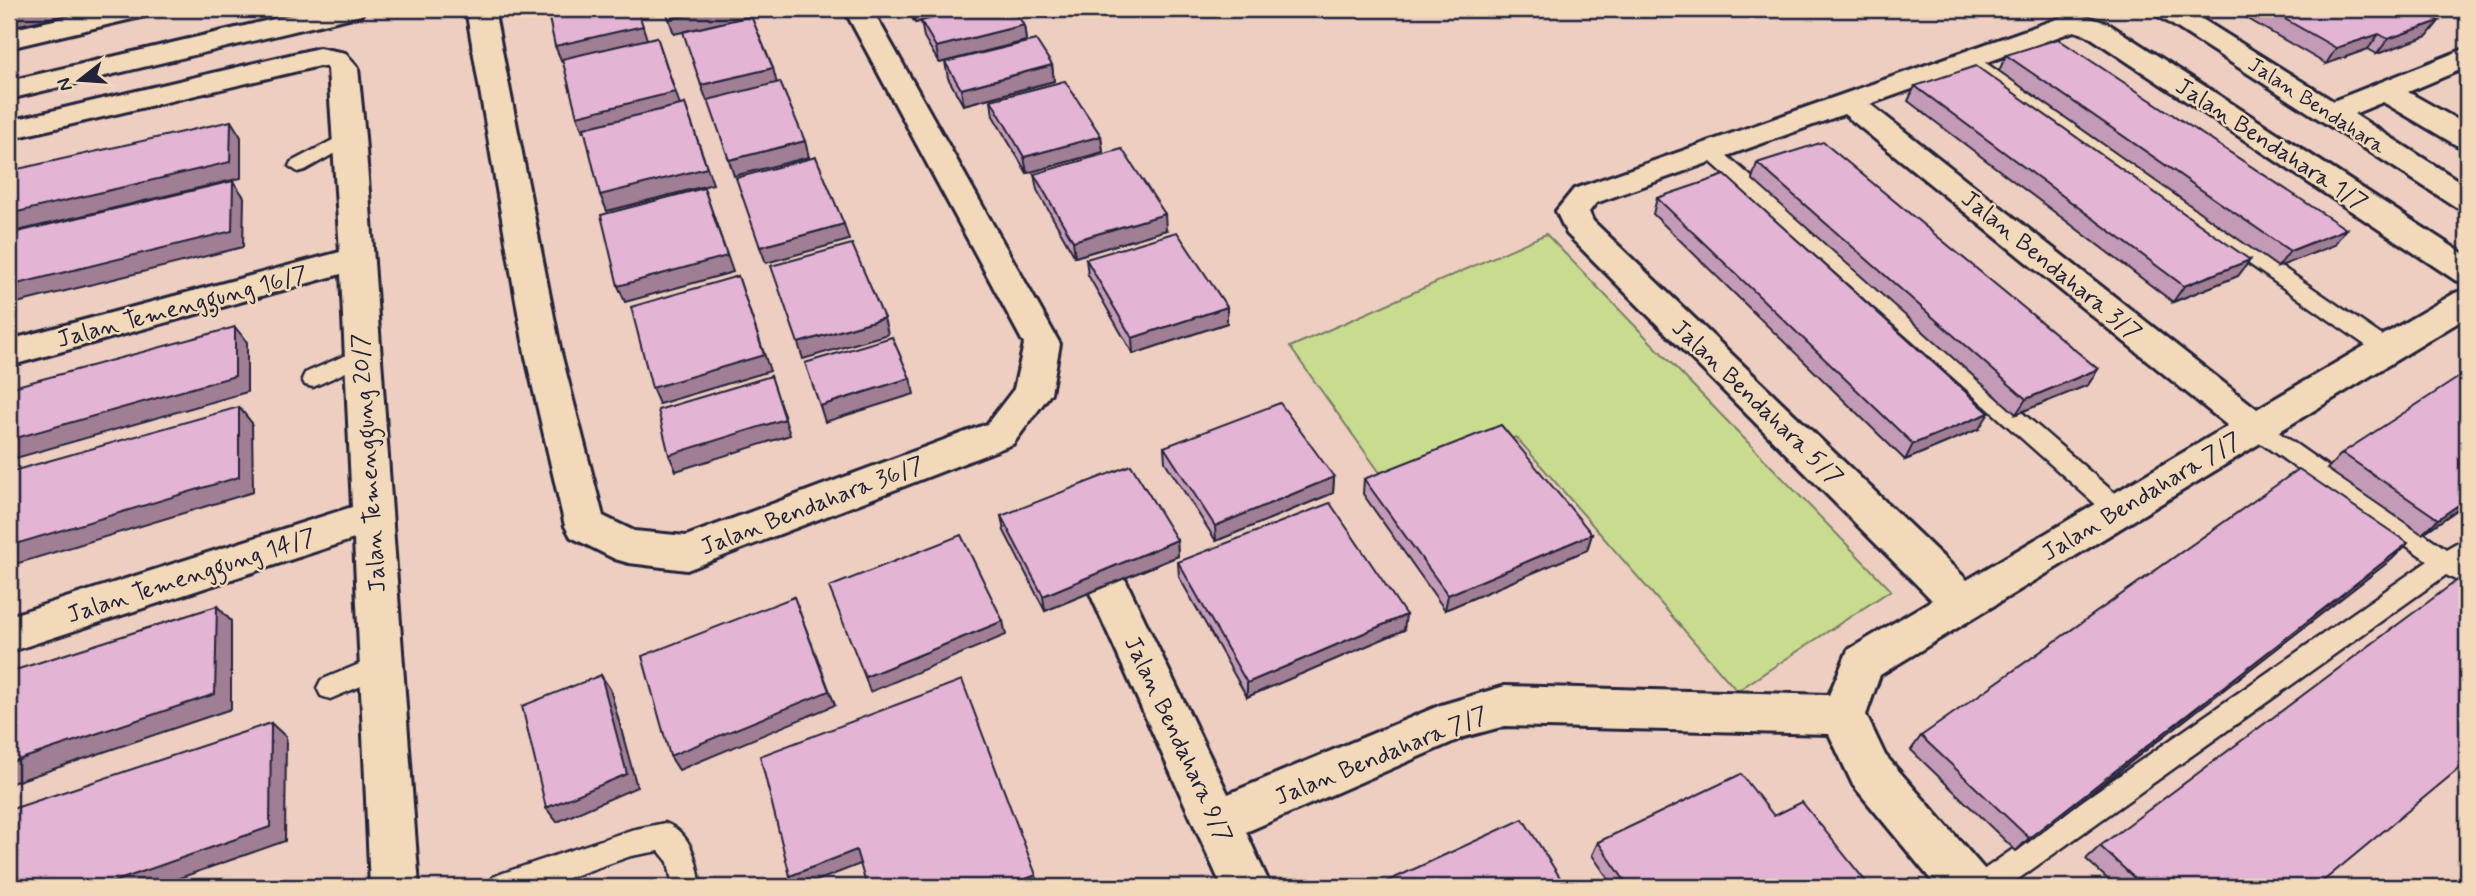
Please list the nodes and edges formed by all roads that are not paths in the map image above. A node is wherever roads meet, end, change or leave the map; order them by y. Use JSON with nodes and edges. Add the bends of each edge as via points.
{"nodes":[{"id":1,"x":139,"y":9,"type":"edge"},
{"id":2,"x":351,"y":9,"type":"edge"},
{"id":3,"x":480,"y":9,"type":"edge"},
{"id":4,"x":858,"y":9,"type":"edge"},
{"id":5,"x":2167,"y":9,"type":"edge"},
{"id":6,"x":9,"y":39,"type":"edge"},
{"id":7,"x":2467,"y":57,"type":"edge"},
{"id":8,"x":1968,"y":59,"type":"junction"},
{"id":9,"x":9,"y":90,"type":"edge"},
{"id":10,"x":2385,"y":91,"type":"junction"},
{"id":11,"x":1848,"y":102,"type":"junction"},
{"id":12,"x":2329,"y":114,"type":"junction"},
{"id":13,"x":9,"y":130,"type":"edge"},
{"id":14,"x":350,"y":137,"type":"junction"},
{"id":15,"x":2467,"y":138,"type":"edge"},
{"id":16,"x":1710,"y":151,"type":"junction"},
{"id":17,"x":298,"y":166,"type":"dead end"},
{"id":18,"x":2467,"y":200,"type":"edge"},
{"id":19,"x":356,"y":259,"type":"junction"},
{"id":20,"x":2467,"y":272,"type":"edge"},
{"id":21,"x":2467,"y":301,"type":"edge"},
{"id":22,"x":2386,"y":349,"type":"junction"},
{"id":23,"x":9,"y":353,"type":"edge"},
{"id":24,"x":362,"y":356,"type":"junction"},
{"id":25,"x":313,"y":379,"type":"dead end"},
{"id":26,"x":2256,"y":428,"type":"junction"},
{"id":27,"x":2118,"y":510,"type":"junction"},
{"id":28,"x":372,"y":517,"type":"junction"},
{"id":29,"x":2456,"y":553,"type":"edge"},
{"id":30,"x":2467,"y":576,"type":"edge"},
{"id":31,"x":1110,"y":591,"type":"edge"},
{"id":32,"x":1964,"y":603,"type":"junction"},
{"id":33,"x":9,"y":634,"type":"edge"},
{"id":34,"x":380,"y":666,"type":"junction"},
{"id":35,"x":330,"y":688,"type":"dead end"},
{"id":36,"x":1843,"y":715,"type":"junction"},
{"id":37,"x":1216,"y":822,"type":"junction"},
{"id":38,"x":395,"y":887,"type":"edge"},
{"id":39,"x":503,"y":887,"type":"edge"},
{"id":40,"x":687,"y":887,"type":"edge"},
{"id":41,"x":1247,"y":887,"type":"edge"},
{"id":42,"x":1968,"y":887,"type":"edge"},
{"id":43,"x":1983,"y":887,"type":"edge"}],
"edges":[{"from":1,"to":6,"type":"street"},
{"from":2,"to":9,"type":"street"},
{"from":3,"to":4,"type":"street","name":"Jalan Bendahara 36/7","via":[[542,354],[585,526],[629,547],[687,553],[1000,434],[1032,393],[1042,344]]},
{"from":5,"to":12,"type":"street","name":"Jalan Bendahara"},
{"from":7,"to":10,"type":"street"},
{"from":8,"to":11,"type":"street"},
{"from":8,"to":20,"type":"street","name":"Jalan Bendahara 1/7","via":[[2074,21],[2097,29]]},
{"from":8,"to":22,"type":"lane"},
{"from":10,"to":12,"type":"street"},
{"from":10,"to":15,"type":"street"},
{"from":11,"to":16,"type":"street"},
{"from":11,"to":26,"type":"street","name":"Jalan Bendahara 3/7"},
{"from":12,"to":18,"type":"street","name":"Jalan Bendahara"},
{"from":13,"to":14,"type":"street","name":"Jalan Temenggung 20/7","via":[[319,57],[335,59],[343,68]]},
{"from":14,"to":17,"type":"lane"},
{"from":14,"to":19,"type":"street","name":"Jalan Temenggung 20/7"},
{"from":16,"to":27,"type":"lane"},
{"from":16,"to":32,"type":"street","name":"Jalan Bendahara 5/7","via":[[1586,196],[1572,211],[1579,226]]},
{"from":19,"to":23,"type":"street","name":"Jalan Temenggung 16/7"},
{"from":19,"to":24,"type":"street","name":"Jalan Temenggung 20/7"},
{"from":21,"to":22,"type":"street","name":"Jalan Bendahara 7/7"},
{"from":22,"to":26,"type":"street","name":"Jalan Bendahara 7/7"},
{"from":24,"to":25,"type":"lane"},
{"from":24,"to":28,"type":"street","name":"Jalan Temenggung 20/7"},
{"from":26,"to":27,"type":"street","name":"Jalan Bendahara 7/7"},
{"from":26,"to":29,"type":"lane"},
{"from":27,"to":32,"type":"street","name":"Jalan Bendahara 7/7"},
{"from":28,"to":33,"type":"street","name":"Jalan Temenggung 14/7"},
{"from":28,"to":34,"type":"street","name":"Jalan Temenggung 20/7"},
{"from":29,"to":30,"type":"lane"},
{"from":29,"to":43,"type":"lane"},
{"from":31,"to":37,"type":"street","name":"Jalan Bendahara 9/7"},
{"from":32,"to":36,"type":"street","name":"Jalan Bendahara 7/7","via":[[1863,663]]},
{"from":34,"to":35,"type":"lane"},
{"from":34,"to":38,"type":"street","name":"Jalan Temenggung 20/7"},
{"from":36,"to":37,"type":"street","name":"Jalan Bendahara 7/7","via":[[1505,706],[1457,719]]},
{"from":36,"to":42,"type":"street","via":[[1869,769]]},
{"from":37,"to":41,"type":"street","name":"Jalan Bendahara 9/7"},
{"from":39,"to":40,"type":"lane","via":[[631,843],[665,836],[681,856]]}]}
